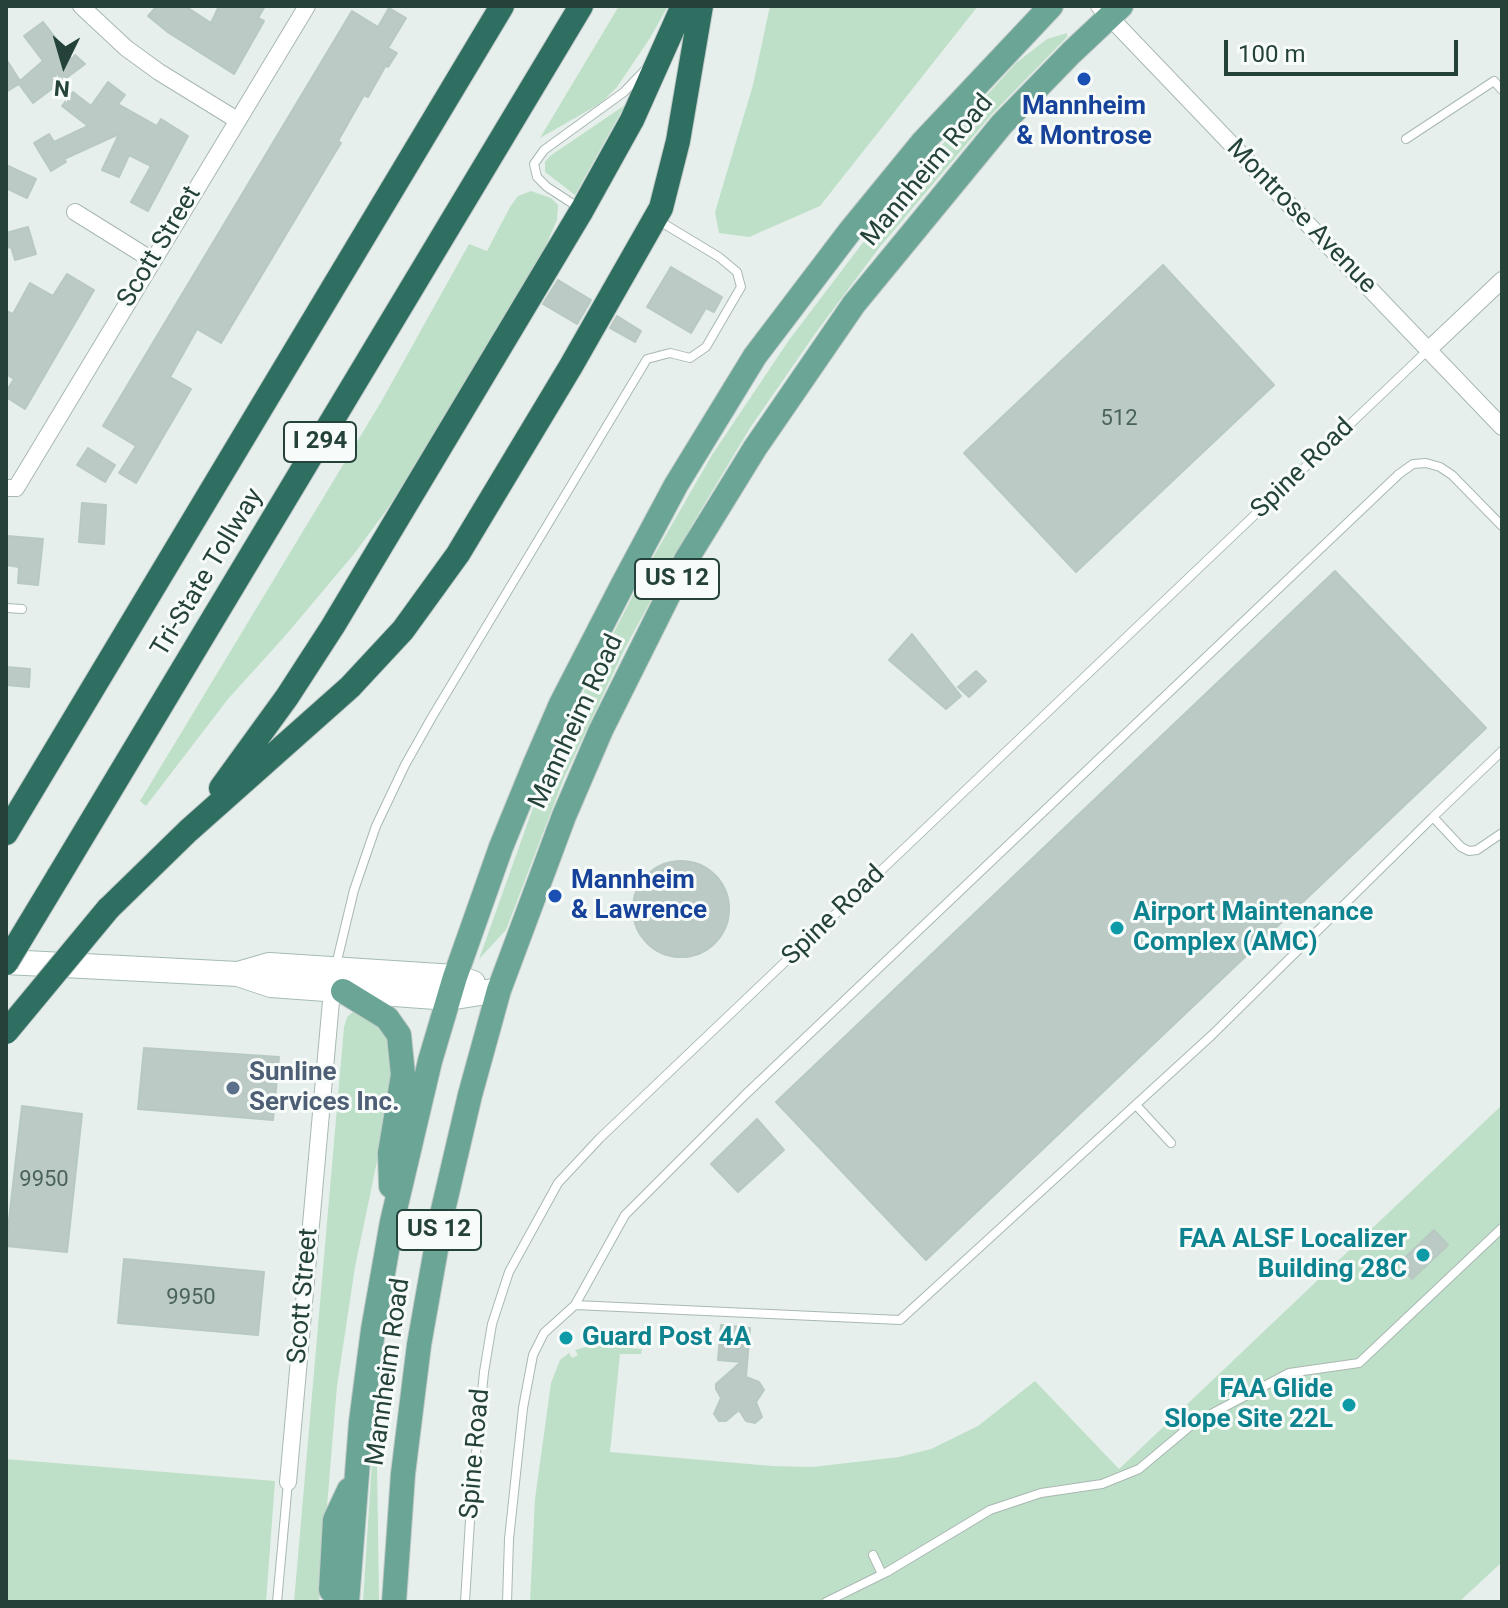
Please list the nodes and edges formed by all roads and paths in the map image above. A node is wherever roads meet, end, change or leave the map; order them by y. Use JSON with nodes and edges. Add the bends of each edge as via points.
{"nodes":[{"id":1,"x":81,"y":6,"type":"edge"},
{"id":2,"x":307,"y":6,"type":"edge"},
{"id":3,"x":502,"y":6,"type":"edge"},
{"id":4,"x":581,"y":6,"type":"edge"},
{"id":5,"x":683,"y":6,"type":"edge"},
{"id":6,"x":701,"y":6,"type":"edge"},
{"id":7,"x":1051,"y":6,"type":"edge"},
{"id":8,"x":1110,"y":10,"type":"edge"},
{"id":9,"x":673,"y":31,"type":"junction"},
{"id":10,"x":1502,"y":90,"type":"edge"},
{"id":11,"x":237,"y":120,"type":"junction"},
{"id":12,"x":1406,"y":139,"type":"dead end"},
{"id":13,"x":582,"y":210,"type":"junction"},
{"id":14,"x":75,"y":212,"type":"dead end"},
{"id":15,"x":656,"y":218,"type":"junction"},
{"id":16,"x":152,"y":260,"type":"junction"},
{"id":17,"x":1502,"y":280,"type":"edge"},
{"id":18,"x":1428,"y":350,"type":"junction"},
{"id":19,"x":1502,"y":427,"type":"edge"},
{"id":20,"x":11,"y":488,"type":"edge"},
{"id":21,"x":1502,"y":526,"type":"edge"},
{"id":22,"x":6,"y":608,"type":"edge"},
{"id":23,"x":22,"y":609,"type":"dead end"},
{"id":24,"x":1502,"y":751,"type":"edge"},
{"id":25,"x":1433,"y":817,"type":"junction"},
{"id":26,"x":188,"y":831,"type":"junction"},
{"id":27,"x":6,"y":833,"type":"edge"},
{"id":28,"x":1502,"y":833,"type":"edge"},
{"id":29,"x":6,"y":963,"type":"edge"},
{"id":30,"x":337,"y":983,"type":"junction"},
{"id":31,"x":452,"y":988,"type":"junction"},
{"id":32,"x":499,"y":990,"type":"junction"},
{"id":33,"x":6,"y":1032,"type":"edge"},
{"id":34,"x":1136,"y":1105,"type":"junction"},
{"id":35,"x":1171,"y":1143,"type":"dead end"},
{"id":36,"x":392,"y":1222,"type":"junction"},
{"id":37,"x":1502,"y":1228,"type":"edge"},
{"id":38,"x":575,"y":1305,"type":"junction"},
{"id":39,"x":356,"y":1477,"type":"junction"},
{"id":40,"x":288,"y":1482,"type":"joint"},
{"id":41,"x":873,"y":1555,"type":"dead end"},
{"id":42,"x":882,"y":1574,"type":"junction"},
{"id":43,"x":277,"y":1602,"type":"edge"},
{"id":44,"x":330,"y":1602,"type":"edge"},
{"id":45,"x":347,"y":1602,"type":"edge"},
{"id":46,"x":394,"y":1602,"type":"edge"},
{"id":47,"x":465,"y":1602,"type":"edge"},
{"id":48,"x":507,"y":1602,"type":"edge"},
{"id":49,"x":826,"y":1602,"type":"edge"}],
"edges":[{"from":1,"to":11,"type":"street","via":[[126,48]]},
{"from":2,"to":11,"type":"street","name":"Scott Street"},
{"from":3,"to":27,"type":"highway","name":"Tri-State Tollway","number":"I 294"},
{"from":4,"to":29,"type":"highway","name":"Tri-State Tollway","number":"I 294","bridge":true},
{"from":5,"to":9,"type":"highway"},
{"from":6,"to":15,"type":"highway","via":[[678,141]]},
{"from":7,"to":31,"type":"main road","name":"Mannheim Road","number":"US 12","via":[[922,143],[850,231],[748,368],[676,485],[561,704],[501,847]]},
{"from":8,"to":18,"type":"street","name":"Montrose Avenue"},
{"from":8,"to":32,"type":"main road","name":"Mannheim Road","number":"US 12","via":[[1002,124],[854,304],[755,448],[686,560],[601,730]]},
{"from":9,"to":13,"type":"highway"},
{"from":9,"to":13,"type":"lane","via":[[624,92],[544,150],[534,164],[547,187]]},
{"from":10,"to":12,"type":"lane","via":[[1494,81]]},
{"from":11,"to":16,"type":"street","name":"Scott Street"},
{"from":13,"to":26,"type":"highway","via":[[333,626]]},
{"from":14,"to":16,"type":"street"},
{"from":15,"to":26,"type":"highway","via":[[458,554],[403,630],[350,687]]},
{"from":15,"to":30,"type":"lane","via":[[719,257],[737,272],[741,287],[706,347],[690,358],[670,353],[647,359],[432,717],[376,826],[354,890]]},
{"from":16,"to":20,"type":"street","name":"Scott Street"},
{"from":17,"to":18,"type":"street"},
{"from":18,"to":19,"type":"street","name":"Montrose Avenue"},
{"from":18,"to":47,"type":"lane","name":"Spine Road","via":[[558,1183],[509,1272],[492,1324]]},
{"from":21,"to":38,"type":"lane","via":[[1440,467],[1413,464],[1399,474],[625,1215]]},
{"from":22,"to":23,"type":"lane"},
{"from":24,"to":25,"type":"lane"},
{"from":25,"to":28,"type":"lane","via":[[1469,851]]},
{"from":25,"to":34,"type":"lane"},
{"from":26,"to":33,"type":"highway","bridge":true,"via":[[108,909]]},
{"from":29,"to":30,"type":"main road","via":[[238,974],[271,985]]},
{"from":30,"to":31,"type":"main road"},
{"from":30,"to":36,"type":"main road","via":[[387,1018],[399,1035],[403,1075],[390,1153]]},
{"from":30,"to":40,"type":"street","name":"Scott Street"},
{"from":31,"to":32,"type":"main road"},
{"from":31,"to":36,"type":"main road","name":"Mannheim Road","number":"US 12"},
{"from":32,"to":46,"type":"main road","name":"Mannheim Road","number":"US 12","via":[[430,1279],[408,1421]]},
{"from":34,"to":35,"type":"lane"},
{"from":34,"to":38,"type":"lane","via":[[900,1320]]},
{"from":36,"to":39,"type":"main road","name":"Mannheim Road","number":"US 12"},
{"from":37,"to":42,"type":"lane","via":[[1359,1363],[1289,1373],[1194,1423],[1139,1469],[1102,1484],[1041,1493],[990,1510]]},
{"from":38,"to":48,"type":"lane","via":[[544,1333],[533,1355],[509,1539]]},
{"from":39,"to":44,"type":"main road","via":[[335,1520]]},
{"from":39,"to":45,"type":"main road","name":"Mannheim Road","number":"US 12"},
{"from":40,"to":43,"type":"lane","name":"Scott Street"},
{"from":41,"to":42,"type":"lane"},
{"from":42,"to":49,"type":"lane"}]}
